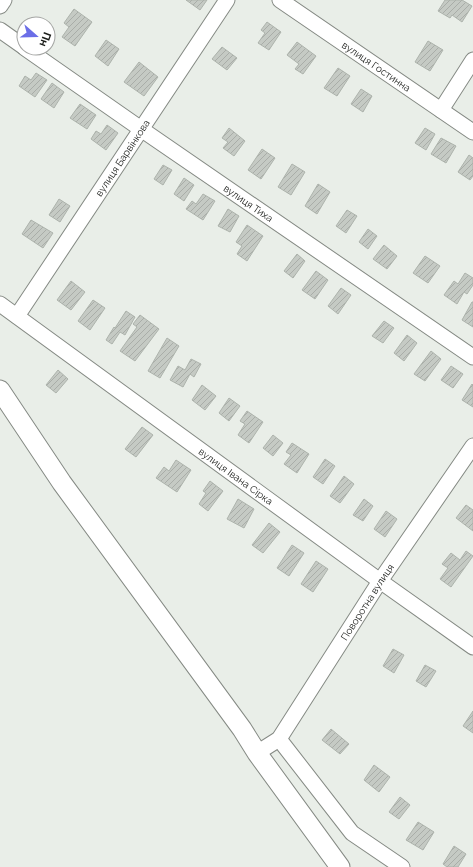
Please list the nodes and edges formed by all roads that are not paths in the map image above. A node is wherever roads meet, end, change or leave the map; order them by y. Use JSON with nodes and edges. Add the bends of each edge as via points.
{"nodes":[{"id":1,"x":4,"y":0,"type":"edge"},
{"id":2,"x":227,"y":0,"type":"edge"},
{"id":3,"x":280,"y":0,"type":"edge"},
{"id":4,"x":0,"y":6,"type":"edge"},
{"id":5,"x":0,"y":30,"type":"edge"},
{"id":6,"x":16,"y":42,"type":"edge"},
{"id":7,"x":36,"y":56,"type":"edge"},
{"id":8,"x":473,"y":60,"type":"edge"},
{"id":9,"x":441,"y":110,"type":"junction"},
{"id":10,"x":141,"y":129,"type":"junction"},
{"id":11,"x":473,"y":132,"type":"edge"},
{"id":12,"x":0,"y":304,"type":"edge"},
{"id":13,"x":17,"y":316,"type":"junction"},
{"id":14,"x":473,"y":357,"type":"edge"},
{"id":15,"x":0,"y":390,"type":"edge"},
{"id":16,"x":473,"y":446,"type":"edge"},
{"id":17,"x":380,"y":581,"type":"junction"},
{"id":18,"x":473,"y":647,"type":"edge"},
{"id":19,"x":279,"y":739,"type":"junction"},
{"id":20,"x":258,"y":753,"type":"junction"},
{"id":21,"x":340,"y":867,"type":"edge"},
{"id":22,"x":402,"y":867,"type":"edge"}],
"edges":[{"from":1,"to":4,"type":"street"},
{"from":2,"to":10,"type":"street","name":"вулиця Барвінкова"},
{"from":3,"to":9,"type":"street","name":"вулиця Гостинна"},
{"from":5,"to":6,"type":"street","name":"вулиця Тиха"},
{"from":7,"to":10,"type":"street","name":"вулиця Тиха"},
{"from":8,"to":9,"type":"street"},
{"from":9,"to":11,"type":"street","name":"вулиця Гостинна"},
{"from":10,"to":13,"type":"street","name":"вулиця Барвінкова"},
{"from":10,"to":14,"type":"street","name":"вулиця Тиха"},
{"from":12,"to":13,"type":"street","name":"вулиця Івана Сірка"},
{"from":13,"to":17,"type":"street","name":"вулиця Івана Сірка"},
{"from":15,"to":20,"type":"street","via":[[62,483]]},
{"from":16,"to":17,"type":"street","name":"Поворотна вулиця"},
{"from":17,"to":18,"type":"street","name":"вулиця Івана Сірка"},
{"from":17,"to":19,"type":"street","name":"Поворотна вулиця"},
{"from":19,"to":20,"type":"street","name":"Поворотна вулиця"},
{"from":19,"to":22,"type":"street","via":[[352,833]]},
{"from":20,"to":21,"type":"street"}]}
